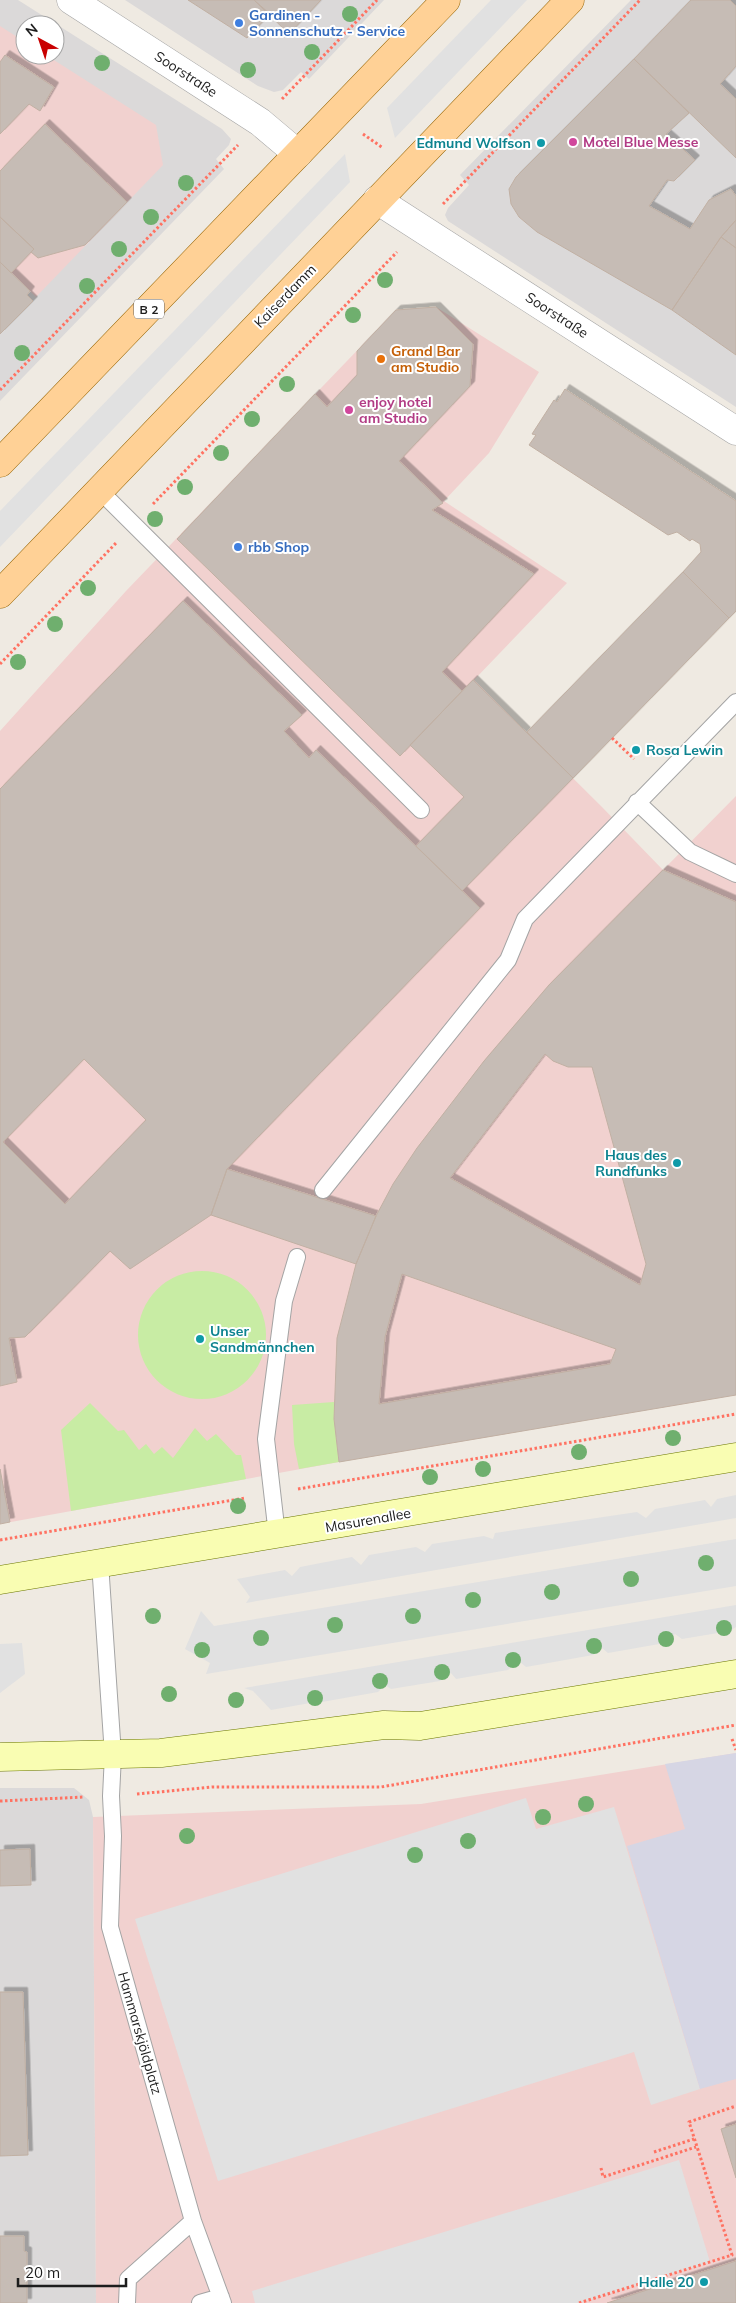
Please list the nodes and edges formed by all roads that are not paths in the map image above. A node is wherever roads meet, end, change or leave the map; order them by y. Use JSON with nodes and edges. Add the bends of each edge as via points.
{"nodes":[{"id":1,"x":71,"y":0,"type":"edge"},
{"id":2,"x":446,"y":0,"type":"edge"},
{"id":3,"x":570,"y":0,"type":"edge"},
{"id":4,"x":298,"y":154,"type":"junction"},
{"id":5,"x":377,"y":200,"type":"junction"},
{"id":6,"x":736,"y":431,"type":"edge"},
{"id":7,"x":0,"y":463,"type":"edge"},
{"id":8,"x":99,"y":490,"type":"junction"},
{"id":9,"x":0,"y":594,"type":"edge"},
{"id":10,"x":736,"y":702,"type":"edge"},
{"id":11,"x":637,"y":802,"type":"junction"},
{"id":12,"x":421,"y":810,"type":"dead end"},
{"id":13,"x":736,"y":874,"type":"edge"},
{"id":14,"x":323,"y":1190,"type":"dead end"},
{"id":15,"x":297,"y":1256,"type":"dead end"},
{"id":16,"x":736,"y":1458,"type":"edge"},
{"id":17,"x":277,"y":1535,"type":"junction"},
{"id":18,"x":100,"y":1563,"type":"junction"},
{"id":19,"x":0,"y":1580,"type":"edge"},
{"id":20,"x":736,"y":1674,"type":"edge"},
{"id":21,"x":113,"y":1755,"type":"junction"},
{"id":22,"x":0,"y":1757,"type":"edge"},
{"id":23,"x":193,"y":2221,"type":"junction"},
{"id":24,"x":222,"y":2300,"type":"edge"},
{"id":25,"x":129,"y":2301,"type":"edge"},
{"id":26,"x":200,"y":2303,"type":"edge"}],
"edges":[{"from":1,"to":4,"type":"street","name":"Soorstraße","via":[[260,122]]},
{"from":2,"to":4,"type":"main road","number":"B 2"},
{"from":3,"to":5,"type":"main road","name":"Kaiserdamm"},
{"from":4,"to":7,"type":"main road","number":"B 2"},
{"from":5,"to":6,"type":"street","name":"Soorstraße"},
{"from":5,"to":8,"type":"main road","name":"Kaiserdamm"},
{"from":8,"to":9,"type":"main road","name":"Kaiserdamm"},
{"from":8,"to":12,"type":"lane"},
{"from":10,"to":11,"type":"lane"},
{"from":11,"to":13,"type":"lane","via":[[690,852]]},
{"from":11,"to":14,"type":"lane","via":[[525,919],[508,960]]},
{"from":15,"to":17,"type":"lane","via":[[284,1301],[266,1439]]},
{"from":16,"to":17,"type":"main road","name":"Masurenallee"},
{"from":17,"to":18,"type":"main road","name":"Masurenallee"},
{"from":18,"to":19,"type":"main road","name":"Masurenallee"},
{"from":18,"to":21,"type":"lane","name":"Hammarskjöldplatz"},
{"from":20,"to":21,"type":"main road","via":[[420,1726],[384,1725],[162,1753]]},
{"from":21,"to":22,"type":"main road"},
{"from":21,"to":23,"type":"lane","name":"Hammarskjöldplatz","via":[[110,1927]]},
{"from":23,"to":24,"type":"lane","name":"Hammarskjöldplatz"},
{"from":23,"to":25,"type":"lane","via":[[128,2279]]},
{"from":24,"to":26,"type":"lane"}]}
